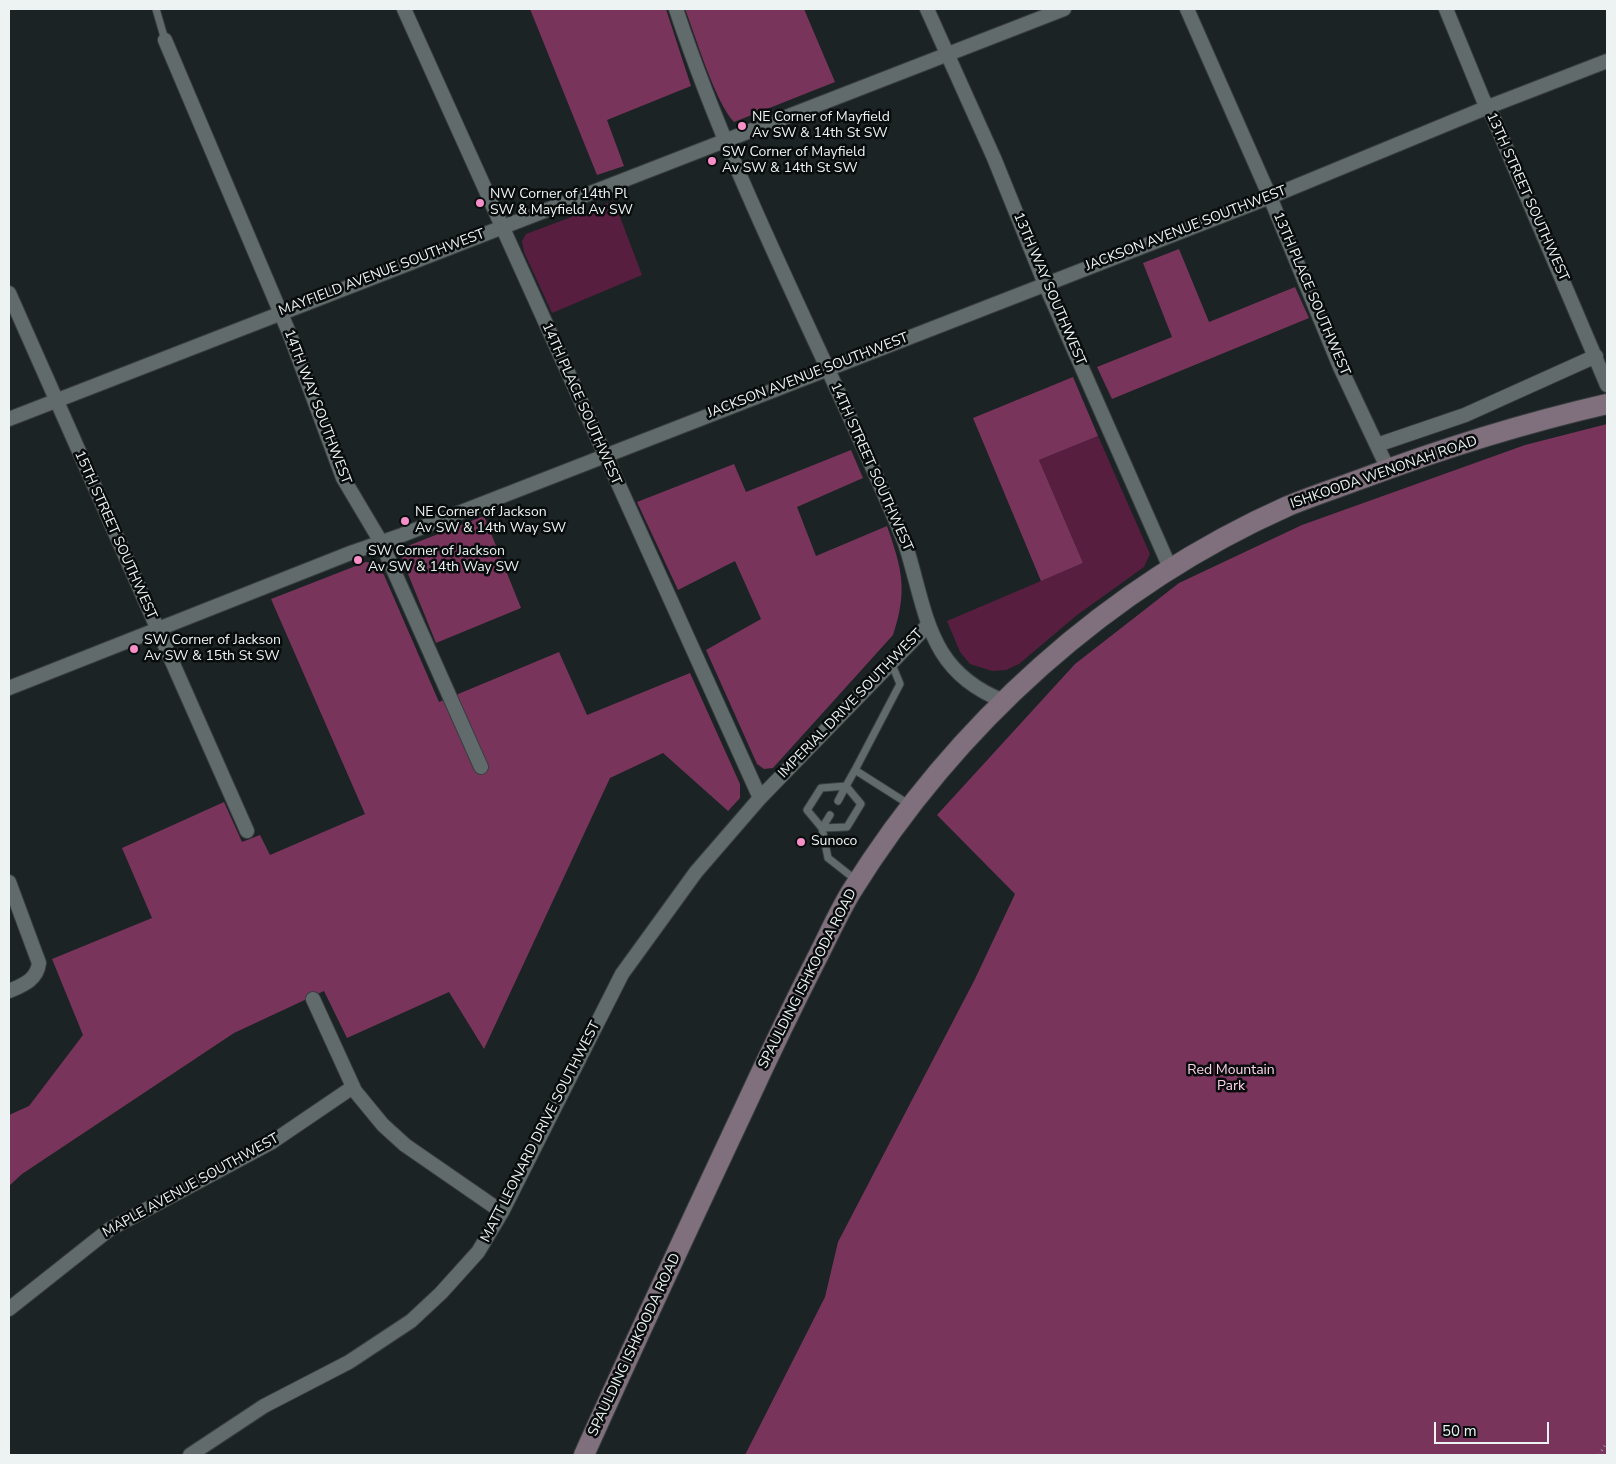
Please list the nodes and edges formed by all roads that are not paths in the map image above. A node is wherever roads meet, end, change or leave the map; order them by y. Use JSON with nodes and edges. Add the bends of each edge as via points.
{"nodes":[{"id":1,"x":156,"y":9,"type":"edge"},
{"id":2,"x":404,"y":9,"type":"edge"},
{"id":3,"x":676,"y":9,"type":"edge"},
{"id":4,"x":927,"y":9,"type":"edge"},
{"id":5,"x":1064,"y":9,"type":"edge"},
{"id":6,"x":1187,"y":9,"type":"edge"},
{"id":7,"x":1446,"y":9,"type":"edge"},
{"id":8,"x":165,"y":40,"type":"joint"},
{"id":9,"x":946,"y":55,"type":"junction"},
{"id":10,"x":1607,"y":61,"type":"edge"},
{"id":11,"x":1488,"y":107,"type":"junction"},
{"id":12,"x":725,"y":142,"type":"junction"},
{"id":13,"x":1270,"y":197,"type":"junction"},
{"id":14,"x":502,"y":228,"type":"junction"},
{"id":15,"x":1045,"y":284,"type":"junction"},
{"id":16,"x":9,"y":293,"type":"edge"},
{"id":17,"x":280,"y":312,"type":"junction"},
{"id":18,"x":1596,"y":356,"type":"junction"},
{"id":19,"x":827,"y":368,"type":"junction"},
{"id":20,"x":1607,"y":385,"type":"edge"},
{"id":21,"x":56,"y":400,"type":"junction"},
{"id":22,"x":1607,"y":404,"type":"edge"},
{"id":23,"x":9,"y":419,"type":"edge"},
{"id":24,"x":1377,"y":445,"type":"junction"},
{"id":25,"x":604,"y":454,"type":"junction"},
{"id":26,"x":1388,"y":469,"type":"junction"},
{"id":27,"x":382,"y":542,"type":"junction"},
{"id":28,"x":1171,"y":570,"type":"junction"},
{"id":29,"x":928,"y":625,"type":"junction"},
{"id":30,"x":157,"y":630,"type":"junction"},
{"id":31,"x":891,"y":662,"type":"junction"},
{"id":32,"x":9,"y":688,"type":"edge"},
{"id":33,"x":1004,"y":701,"type":"junction"},
{"id":34,"x":481,"y":767,"type":"dead end"},
{"id":35,"x":855,"y":770,"type":"junction"},
{"id":36,"x":846,"y":786,"type":"junction"},
{"id":37,"x":760,"y":798,"type":"junction"},
{"id":38,"x":838,"y":801,"type":"dead end"},
{"id":39,"x":911,"y":805,"type":"junction"},
{"id":40,"x":830,"y":815,"type":"dead end"},
{"id":41,"x":822,"y":828,"type":"junction"},
{"id":42,"x":247,"y":831,"type":"dead end"},
{"id":43,"x":858,"y":881,"type":"junction"},
{"id":44,"x":9,"y":882,"type":"edge"},
{"id":45,"x":9,"y":992,"type":"edge"},
{"id":46,"x":313,"y":998,"type":"dead end"},
{"id":47,"x":353,"y":1087,"type":"junction"},
{"id":48,"x":502,"y":1212,"type":"junction"},
{"id":49,"x":9,"y":1309,"type":"edge"},
{"id":50,"x":190,"y":1455,"type":"edge"},
{"id":51,"x":584,"y":1455,"type":"edge"}],
"edges":[{"from":1,"to":8,"type":"lane"},
{"from":2,"to":14,"type":"street","name":"14TH PLACE SOUTHWEST"},
{"from":3,"to":12,"type":"street","name":"14TH STREET SOUTHWEST"},
{"from":4,"to":9,"type":"street","name":"13TH WAY SOUTHWEST"},
{"from":5,"to":9,"type":"street","name":"MAYFIELD AVENUE SOUTHWEST"},
{"from":6,"to":13,"type":"street","name":"13TH PLACE SOUTHWEST"},
{"from":7,"to":11,"type":"street","name":"13TH STREET SOUTHWEST"},
{"from":8,"to":17,"type":"street","name":"14TH WAY SOUTHWEST"},
{"from":9,"to":12,"type":"street","name":"MAYFIELD AVENUE SOUTHWEST"},
{"from":9,"to":15,"type":"street","name":"13TH WAY SOUTHWEST","via":[[994,158]]},
{"from":10,"to":11,"type":"street","name":"JACKSON AVENUE SOUTHWEST"},
{"from":11,"to":13,"type":"street","name":"JACKSON AVENUE SOUTHWEST"},
{"from":11,"to":18,"type":"street","name":"13TH STREET SOUTHWEST"},
{"from":12,"to":14,"type":"street","name":"MAYFIELD AVENUE SOUTHWEST"},
{"from":12,"to":19,"type":"street","name":"14TH STREET SOUTHWEST"},
{"from":13,"to":15,"type":"street","name":"JACKSON AVENUE SOUTHWEST"},
{"from":13,"to":24,"type":"street","name":"13TH PLACE SOUTHWEST","via":[[1340,367]]},
{"from":14,"to":17,"type":"street","name":"MAYFIELD AVENUE SOUTHWEST"},
{"from":14,"to":25,"type":"street","name":"14TH PLACE SOUTHWEST"},
{"from":15,"to":19,"type":"street","name":"JACKSON AVENUE SOUTHWEST"},
{"from":15,"to":28,"type":"street","name":"13TH WAY SOUTHWEST"},
{"from":16,"to":21,"type":"street","name":"15TH STREET SOUTHWEST"},
{"from":17,"to":21,"type":"street","name":"MAYFIELD AVENUE SOUTHWEST"},
{"from":17,"to":27,"type":"street","name":"14TH WAY SOUTHWEST","via":[[344,478]]},
{"from":18,"to":20,"type":"street","name":"13TH STREET SOUTHWEST"},
{"from":18,"to":24,"type":"street","via":[[1465,416]]},
{"from":19,"to":25,"type":"street","name":"JACKSON AVENUE SOUTHWEST"},
{"from":19,"to":29,"type":"street","name":"14TH STREET SOUTHWEST","via":[[905,543]]},
{"from":21,"to":23,"type":"street","name":"MAYFIELD AVENUE SOUTHWEST"},
{"from":21,"to":30,"type":"street","name":"15TH STREET SOUTHWEST"},
{"from":22,"to":26,"type":"street","name":"ISHKOODA WENONAH ROAD","via":[[1497,433]]},
{"from":24,"to":26,"type":"street","name":"13TH PLACE SOUTHWEST"},
{"from":25,"to":27,"type":"street","name":"JACKSON AVENUE SOUTHWEST"},
{"from":25,"to":37,"type":"street","name":"14TH PLACE SOUTHWEST"},
{"from":26,"to":28,"type":"street","name":"ISHKOODA WENONAH ROAD","via":[[1290,505],[1216,542]]},
{"from":27,"to":30,"type":"street","name":"JACKSON AVENUE SOUTHWEST"},
{"from":27,"to":34,"type":"street","name":"14TH WAY SOUTHWEST"},
{"from":28,"to":33,"type":"street","name":"SPAULDING ISHKOODA ROAD","via":[[1090,625]]},
{"from":29,"to":31,"type":"street","name":"IMPERIAL DRIVE SOUTHWEST"},
{"from":29,"to":33,"type":"street","name":"IMPERIAL DRIVE SOUTHWEST","via":[[942,652],[967,682]]},
{"from":30,"to":32,"type":"street","name":"JACKSON AVENUE SOUTHWEST"},
{"from":30,"to":42,"type":"street","name":"15TH STREET SOUTHWEST"},
{"from":31,"to":35,"type":"lane","via":[[900,684]]},
{"from":31,"to":37,"type":"street","name":"IMPERIAL DRIVE SOUTHWEST"},
{"from":33,"to":39,"type":"street","name":"SPAULDING ISHKOODA ROAD","via":[[972,733]]},
{"from":35,"to":36,"type":"lane"},
{"from":35,"to":39,"type":"lane"},
{"from":36,"to":38,"type":"lane"},
{"from":36,"to":41,"type":"lane","via":[[861,804],[847,827]]},
{"from":36,"to":41,"type":"lane","via":[[821,788],[806,810]]},
{"from":37,"to":48,"type":"street","name":"MATT LEONARD DRIVE SOUTHWEST","via":[[696,872],[622,974]]},
{"from":39,"to":43,"type":"street","name":"SPAULDING ISHKOODA ROAD"},
{"from":40,"to":41,"type":"lane"},
{"from":41,"to":43,"type":"lane","via":[[828,858]]},
{"from":43,"to":51,"type":"street","name":"SPAULDING ISHKOODA ROAD","via":[[786,1019]]},
{"from":44,"to":45,"type":"street","via":[[39,963],[38,972],[28,983]]},
{"from":46,"to":47,"type":"street"},
{"from":47,"to":48,"type":"street","via":[[382,1125],[405,1145]]},
{"from":47,"to":49,"type":"street","name":"MAPLE AVENUE SOUTHWEST","via":[[272,1142],[110,1229]]},
{"from":48,"to":50,"type":"street","name":"MATT LEONARD DRIVE SOUTHWEST","via":[[478,1252],[411,1321],[349,1362],[264,1406]]}]}
